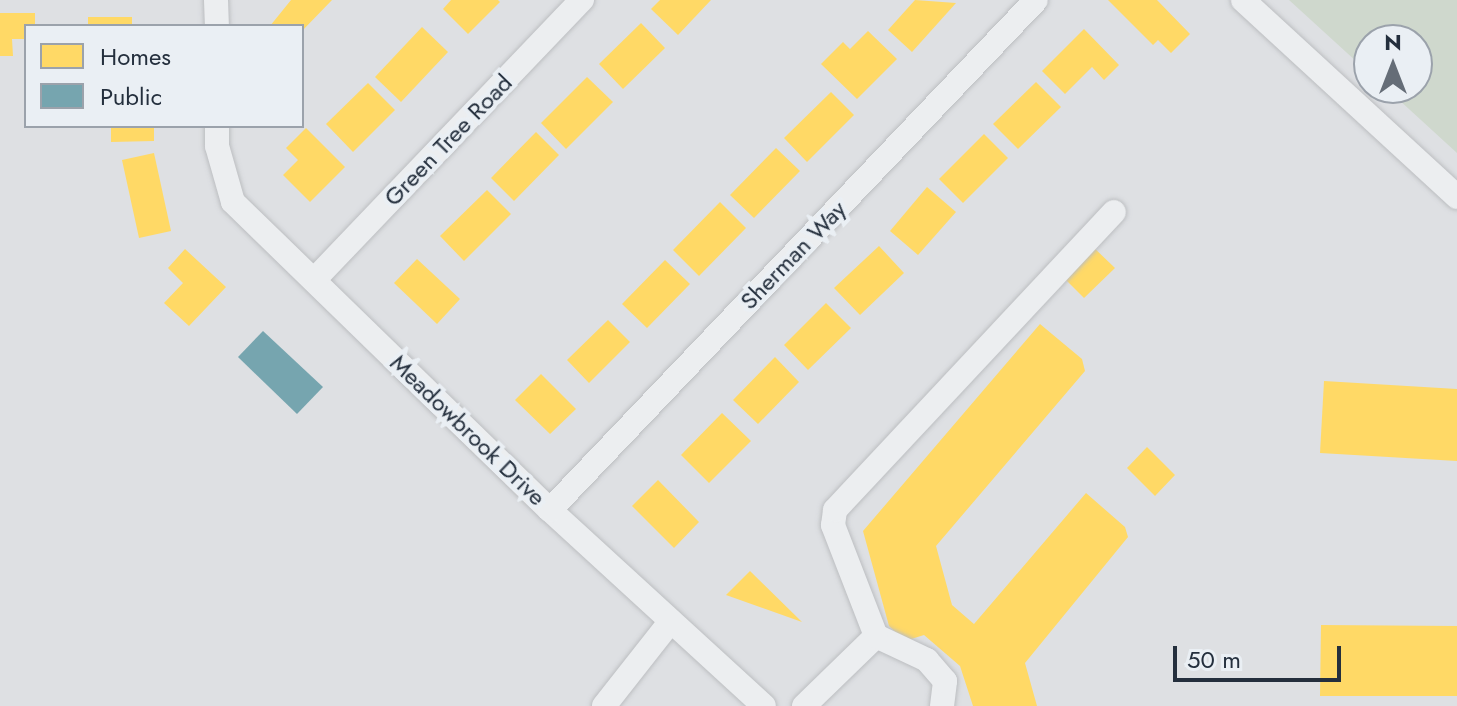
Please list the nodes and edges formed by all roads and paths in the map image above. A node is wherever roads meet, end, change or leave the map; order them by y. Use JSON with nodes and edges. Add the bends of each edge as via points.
{"nodes":[{"id":1,"x":216,"y":0,"type":"edge"},
{"id":2,"x":582,"y":0,"type":"edge"},
{"id":3,"x":1036,"y":0,"type":"edge"},
{"id":4,"x":1243,"y":0,"type":"edge"},
{"id":5,"x":217,"y":24,"type":"edge"},
{"id":6,"x":217,"y":128,"type":"edge"},
{"id":7,"x":1457,"y":197,"type":"edge"},
{"id":8,"x":1114,"y":212,"type":"dead end"},
{"id":9,"x":314,"y":280,"type":"junction"},
{"id":10,"x":550,"y":510,"type":"junction"},
{"id":11,"x":671,"y":621,"type":"junction"},
{"id":12,"x":876,"y":636,"type":"junction"},
{"id":13,"x":604,"y":706,"type":"edge"},
{"id":14,"x":764,"y":706,"type":"edge"},
{"id":15,"x":804,"y":706,"type":"edge"},
{"id":16,"x":942,"y":706,"type":"edge"}],
"edges":[{"from":1,"to":5,"type":"street"},
{"from":2,"to":9,"type":"street","name":"Green Tree Road"},
{"from":3,"to":10,"type":"street","name":"Sherman Way"},
{"from":4,"to":7,"type":"street"},
{"from":6,"to":9,"type":"street","name":"Meadowbrook Drive","via":[[233,202]]},
{"from":8,"to":12,"type":"street","via":[[835,510],[833,525]]},
{"from":9,"to":10,"type":"street","name":"Meadowbrook Drive"},
{"from":10,"to":11,"type":"street","name":"Meadowbrook Drive"},
{"from":11,"to":13,"type":"street"},
{"from":11,"to":14,"type":"street","name":"Meadowbrook Drive"},
{"from":12,"to":15,"type":"street"},
{"from":12,"to":16,"type":"street","via":[[927,660],[945,681]]}]}
